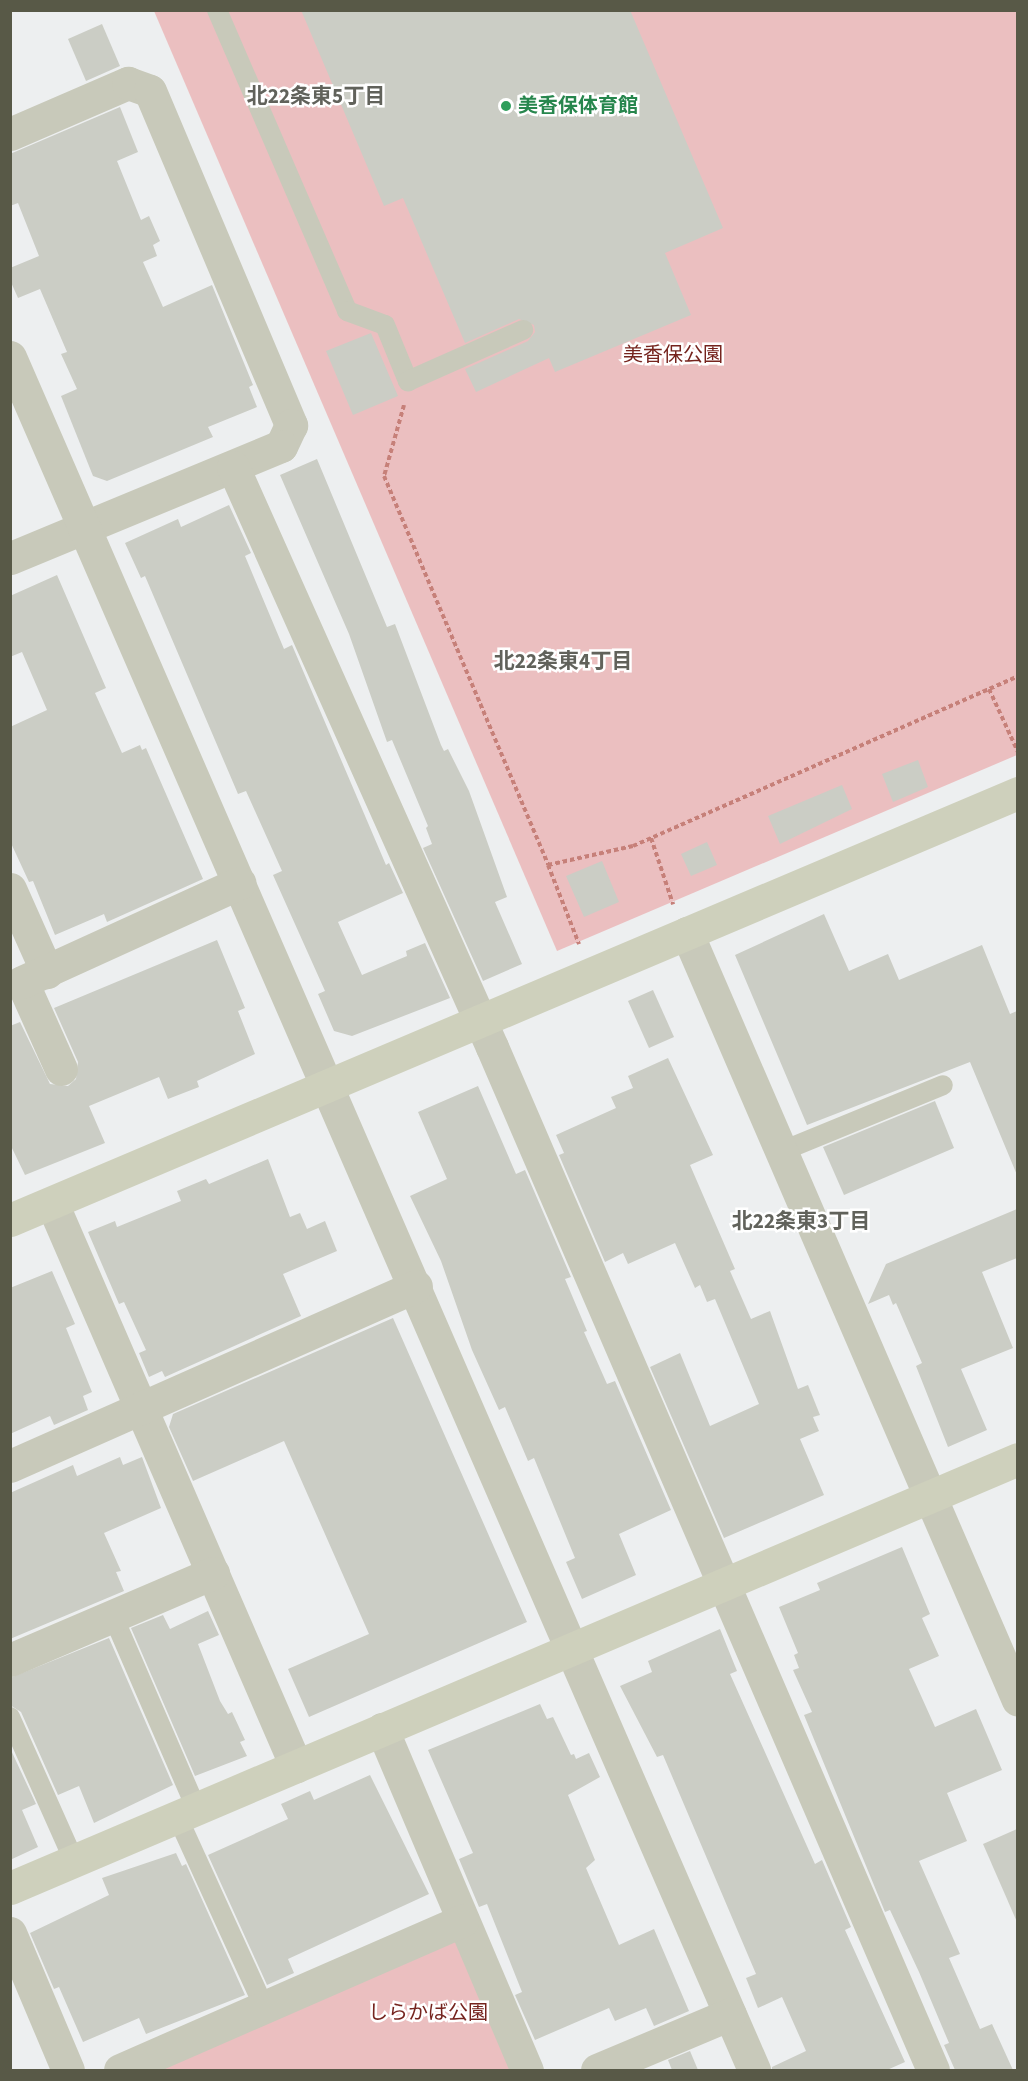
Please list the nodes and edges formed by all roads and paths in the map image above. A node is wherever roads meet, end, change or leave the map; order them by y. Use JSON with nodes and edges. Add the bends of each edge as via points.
{"nodes":[{"id":1,"x":217,"y":10,"type":"edge"},
{"id":2,"x":10,"y":134,"type":"edge"},
{"id":3,"x":523,"y":330,"type":"dead end"},
{"id":4,"x":10,"y":357,"type":"edge"},
{"id":5,"x":408,"y":381,"type":"junction"},
{"id":6,"x":233,"y":467,"type":"junction"},
{"id":7,"x":85,"y":526,"type":"junction"},
{"id":8,"x":10,"y":558,"type":"edge"},
{"id":9,"x":1017,"y":676,"type":"edge"},
{"id":10,"x":989,"y":689,"type":"junction"},
{"id":11,"x":1017,"y":752,"type":"edge"},
{"id":12,"x":1017,"y":793,"type":"edge"},
{"id":13,"x":651,"y":838,"type":"junction"},
{"id":14,"x":548,"y":865,"type":"junction"},
{"id":15,"x":239,"y":883,"type":"junction"},
{"id":16,"x":10,"y":889,"type":"edge"},
{"id":17,"x":681,"y":921,"type":"junction"},
{"id":18,"x":581,"y":947,"type":"dead end"},
{"id":19,"x":47,"y":972,"type":"junction"},
{"id":20,"x":481,"y":1020,"type":"junction"},
{"id":21,"x":61,"y":1069,"type":"dead end"},
{"id":22,"x":328,"y":1085,"type":"junction"},
{"id":23,"x":943,"y":1085,"type":"dead end"},
{"id":24,"x":780,"y":1152,"type":"junction"},
{"id":25,"x":52,"y":1203,"type":"junction"},
{"id":26,"x":10,"y":1221,"type":"edge"},
{"id":27,"x":416,"y":1286,"type":"junction"},
{"id":28,"x":143,"y":1408,"type":"junction"},
{"id":29,"x":1017,"y":1459,"type":"edge"},
{"id":30,"x":10,"y":1466,"type":"edge"},
{"id":31,"x":929,"y":1496,"type":"junction"},
{"id":32,"x":213,"y":1573,"type":"junction"},
{"id":33,"x":725,"y":1583,"type":"junction"},
{"id":34,"x":113,"y":1616,"type":"junction"},
{"id":35,"x":573,"y":1647,"type":"junction"},
{"id":36,"x":10,"y":1660,"type":"edge"},
{"id":37,"x":1017,"y":1700,"type":"edge"},
{"id":38,"x":10,"y":1717,"type":"edge"},
{"id":39,"x":381,"y":1729,"type":"junction"},
{"id":40,"x":296,"y":1766,"type":"junction"},
{"id":41,"x":187,"y":1812,"type":"junction"},
{"id":42,"x":74,"y":1861,"type":"junction"},
{"id":43,"x":10,"y":1888,"type":"edge"},
{"id":44,"x":463,"y":1920,"type":"junction"},
{"id":45,"x":10,"y":1934,"type":"edge"},
{"id":46,"x":264,"y":2007,"type":"junction"},
{"id":47,"x":730,"y":2014,"type":"junction"},
{"id":48,"x":68,"y":2070,"type":"edge"},
{"id":49,"x":120,"y":2070,"type":"edge"},
{"id":50,"x":527,"y":2070,"type":"edge"},
{"id":51,"x":597,"y":2070,"type":"edge"},
{"id":52,"x":754,"y":2070,"type":"edge"},
{"id":53,"x":933,"y":2070,"type":"edge"}],
"edges":[{"from":1,"to":5,"type":"lane","via":[[347,311],[385,325]]},
{"from":2,"to":6,"type":"street","via":[[128,83],[150,91],[291,425],[281,446]]},
{"from":3,"to":5,"type":"lane"},
{"from":4,"to":7,"type":"street"},
{"from":5,"to":14,"type":"path","via":[[403,417],[384,476]]},
{"from":6,"to":7,"type":"street"},
{"from":6,"to":20,"type":"street"},
{"from":7,"to":8,"type":"street"},
{"from":7,"to":15,"type":"street"},
{"from":9,"to":10,"type":"path"},
{"from":10,"to":11,"type":"path"},
{"from":10,"to":13,"type":"path"},
{"from":12,"to":17,"type":"street"},
{"from":13,"to":14,"type":"path","via":[[633,846]]},
{"from":13,"to":17,"type":"path"},
{"from":14,"to":18,"type":"path"},
{"from":15,"to":19,"type":"street"},
{"from":15,"to":22,"type":"street"},
{"from":16,"to":19,"type":"street"},
{"from":17,"to":20,"type":"street"},
{"from":17,"to":24,"type":"street"},
{"from":19,"to":21,"type":"street","via":[[22,982]]},
{"from":20,"to":22,"type":"street"},
{"from":20,"to":33,"type":"street"},
{"from":22,"to":25,"type":"street"},
{"from":22,"to":27,"type":"street"},
{"from":23,"to":24,"type":"lane"},
{"from":24,"to":31,"type":"street"},
{"from":25,"to":26,"type":"street"},
{"from":25,"to":28,"type":"street"},
{"from":27,"to":28,"type":"street"},
{"from":27,"to":35,"type":"street"},
{"from":28,"to":30,"type":"street"},
{"from":28,"to":32,"type":"street"},
{"from":29,"to":31,"type":"street"},
{"from":31,"to":33,"type":"street"},
{"from":31,"to":37,"type":"street"},
{"from":32,"to":34,"type":"street"},
{"from":32,"to":40,"type":"street"},
{"from":33,"to":35,"type":"street"},
{"from":33,"to":53,"type":"street"},
{"from":34,"to":36,"type":"street"},
{"from":34,"to":41,"type":"lane"},
{"from":35,"to":39,"type":"street"},
{"from":35,"to":47,"type":"street"},
{"from":38,"to":42,"type":"lane"},
{"from":39,"to":40,"type":"street"},
{"from":39,"to":44,"type":"street"},
{"from":40,"to":41,"type":"street"},
{"from":41,"to":42,"type":"street"},
{"from":41,"to":46,"type":"lane"},
{"from":42,"to":43,"type":"street"},
{"from":44,"to":46,"type":"street"},
{"from":44,"to":50,"type":"street"},
{"from":45,"to":48,"type":"street"},
{"from":46,"to":49,"type":"street"},
{"from":47,"to":51,"type":"street"},
{"from":47,"to":52,"type":"street"}]}
